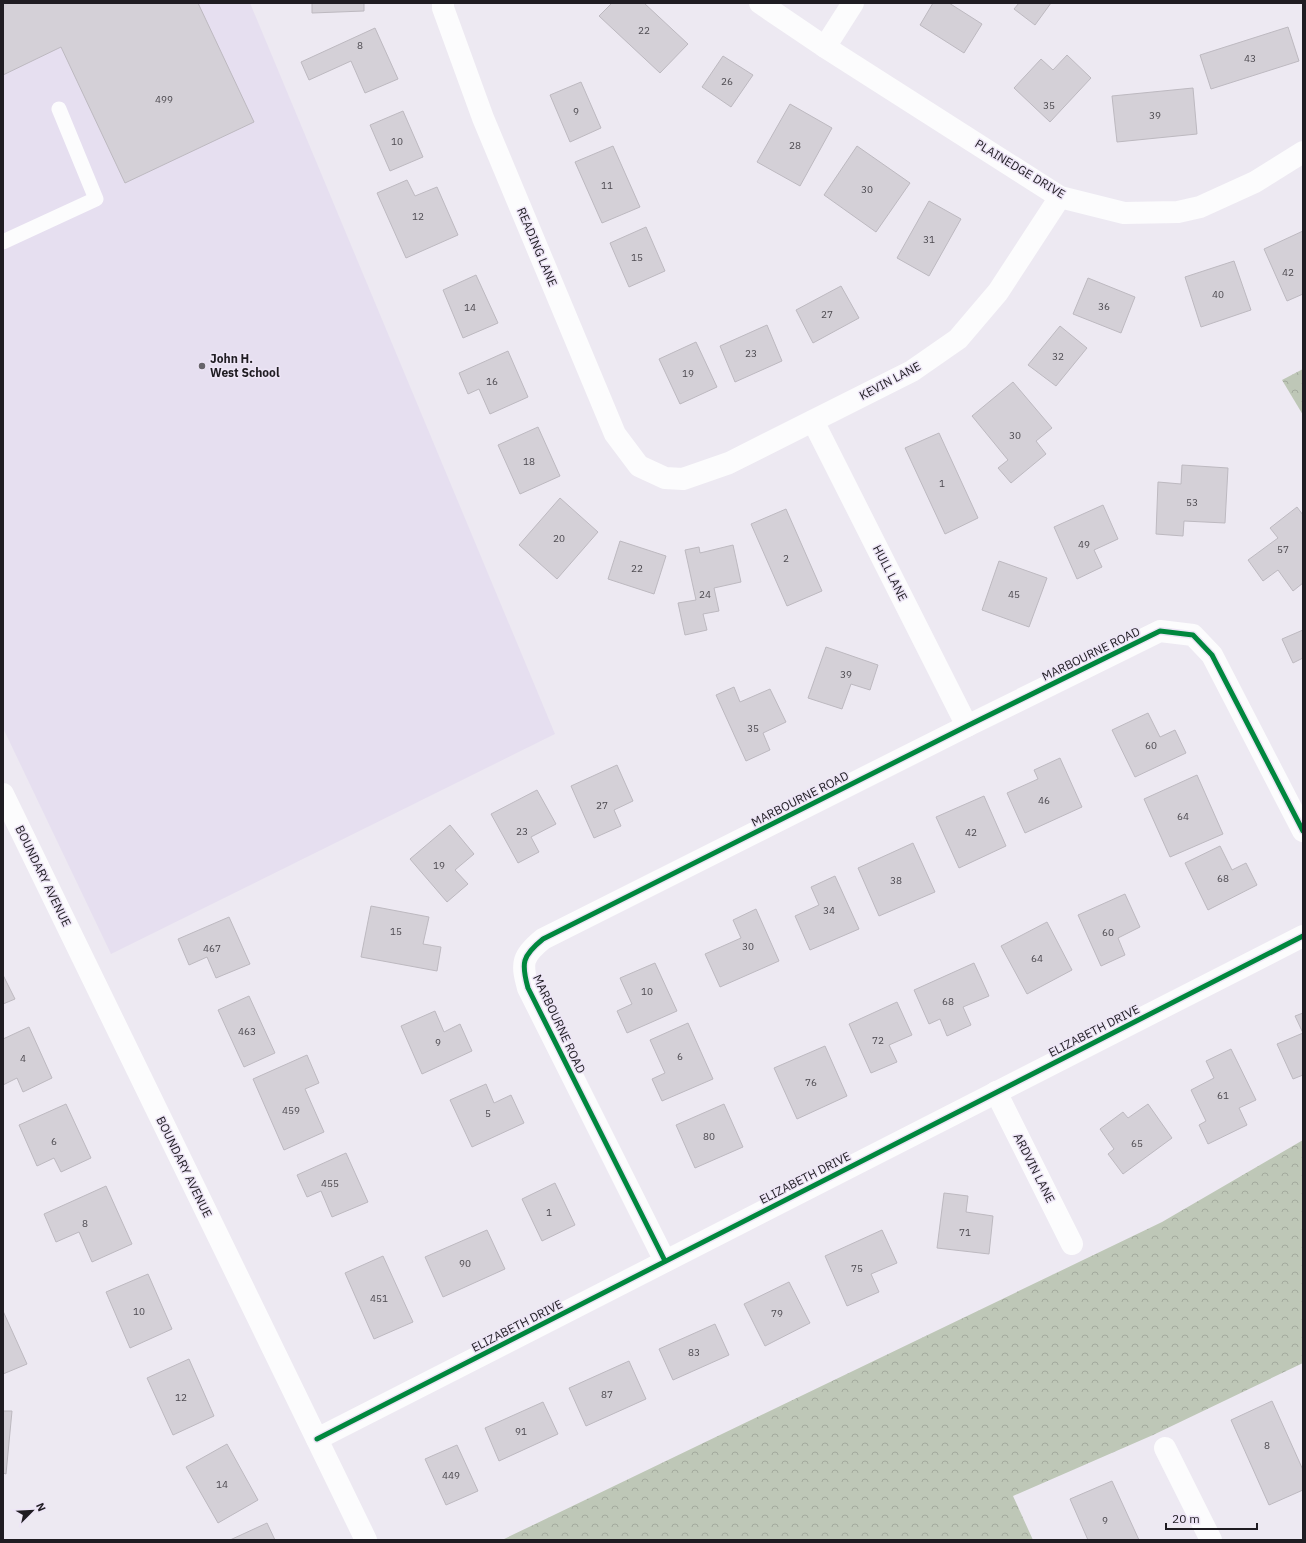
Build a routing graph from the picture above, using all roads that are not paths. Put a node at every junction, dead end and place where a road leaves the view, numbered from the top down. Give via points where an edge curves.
1 (443, 3) edge
2 (760, 3) edge
3 (853, 3) edge
4 (825, 47) junction
5 (59, 109) dead end
6 (1303, 152) edge
7 (1060, 197) junction
8 (3, 242) edge
9 (813, 421) junction
10 (656, 474) joint
11 (967, 726) junction
12 (3, 794) edge
13 (1303, 831) edge
14 (1303, 936) edge
15 (996, 1092) junction
16 (1072, 1244) dead end
17 (665, 1261) junction
18 (317, 1439) junction
19 (1166, 1448) dead end
20 (366, 1540) edge
21 (1211, 1540) edge

1 - 10 street, READING LANE via 483,118 615,434 639,466
2 - 4 street, PLAINEDGE DRIVE
3 - 4 street
4 - 7 street, PLAINEDGE DRIVE
5 - 8 lane via 96,199
6 - 7 street, PLAINEDGE DRIVE via 1255,182 1200,207 1178,212 1124,213
7 - 9 street, KEVIN LANE via 998,292 958,339 912,371
9 - 10 street, KEVIN LANE via 729,464 683,479 665,478
9 - 11 street, HULL LANE
11 - 13 street, MARBOURNE ROAD via 1160,631 1192,635 1212,655
11 - 17 street, MARBOURNE ROAD via 543,939 524,959 524,974 528,988
12 - 18 street, BOUNDARY AVENUE
14 - 15 street, ELIZABETH DRIVE
15 - 16 street, ARDVIN LANE
15 - 17 street, ELIZABETH DRIVE
17 - 18 street, ELIZABETH DRIVE
18 - 20 street, BOUNDARY AVENUE
19 - 21 street

